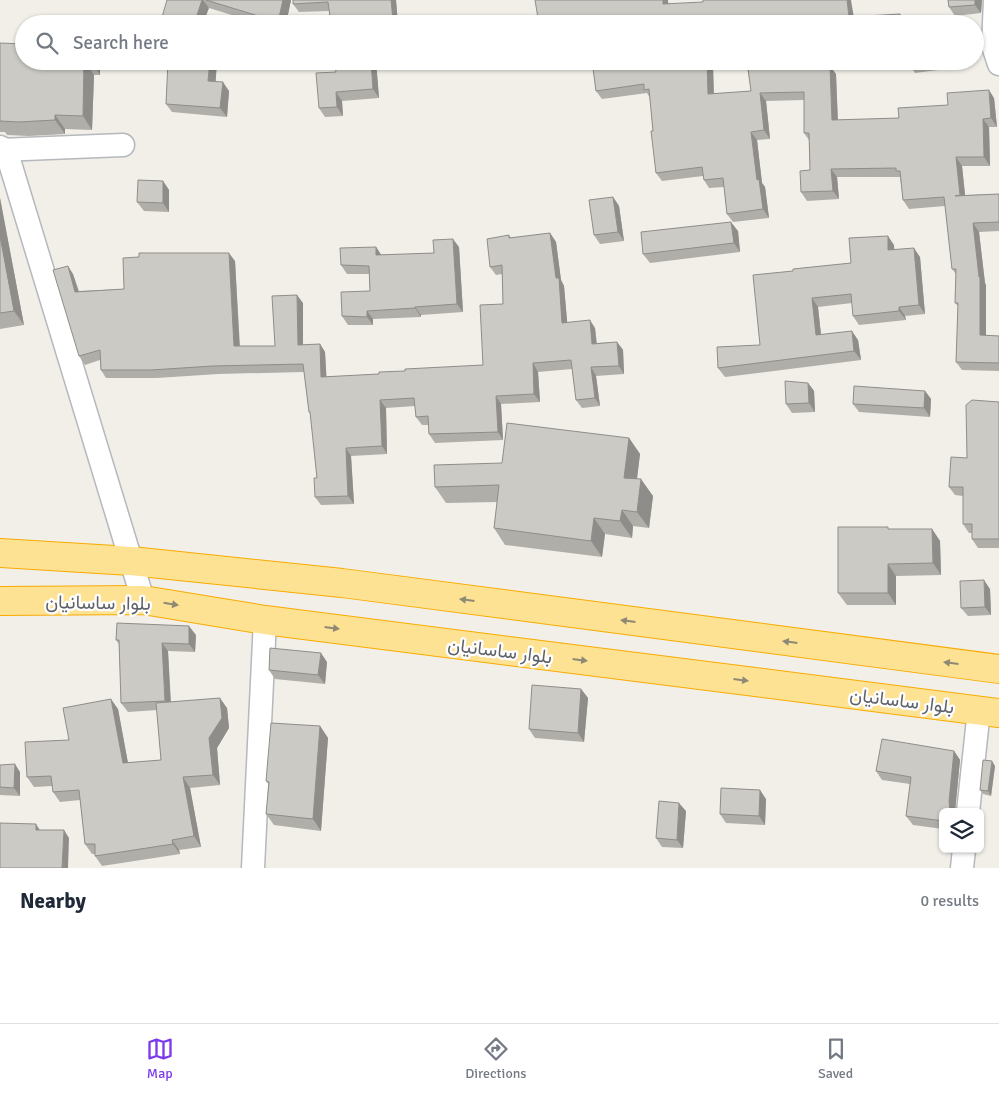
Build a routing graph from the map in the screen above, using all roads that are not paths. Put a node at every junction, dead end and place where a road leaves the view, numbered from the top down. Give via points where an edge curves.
1 (995, 0) edge
2 (999, 64) edge
3 (123, 145) dead end
4 (2, 149) edge
5 (0, 554) edge
6 (131, 561) junction
7 (142, 600) junction
8 (0, 601) edge
9 (266, 620) junction
10 (999, 669) edge
11 (989, 712) edge
12 (969, 808) edge
13 (964, 853) edge
14 (253, 868) edge
15 (962, 868) edge

1 - 2 street via 993,46
3 - 4 street
4 - 6 street
5 - 6 highway
6 - 7 street
10 -> 6 highway via 342,583
7 - 8 highway, بلوار ساسانیان
7 -> 9 highway, بلوار ساسانیان
9 -> 11 highway, بلوار ساسانیان
9 - 14 street
11 - 12 street
13 - 15 street

